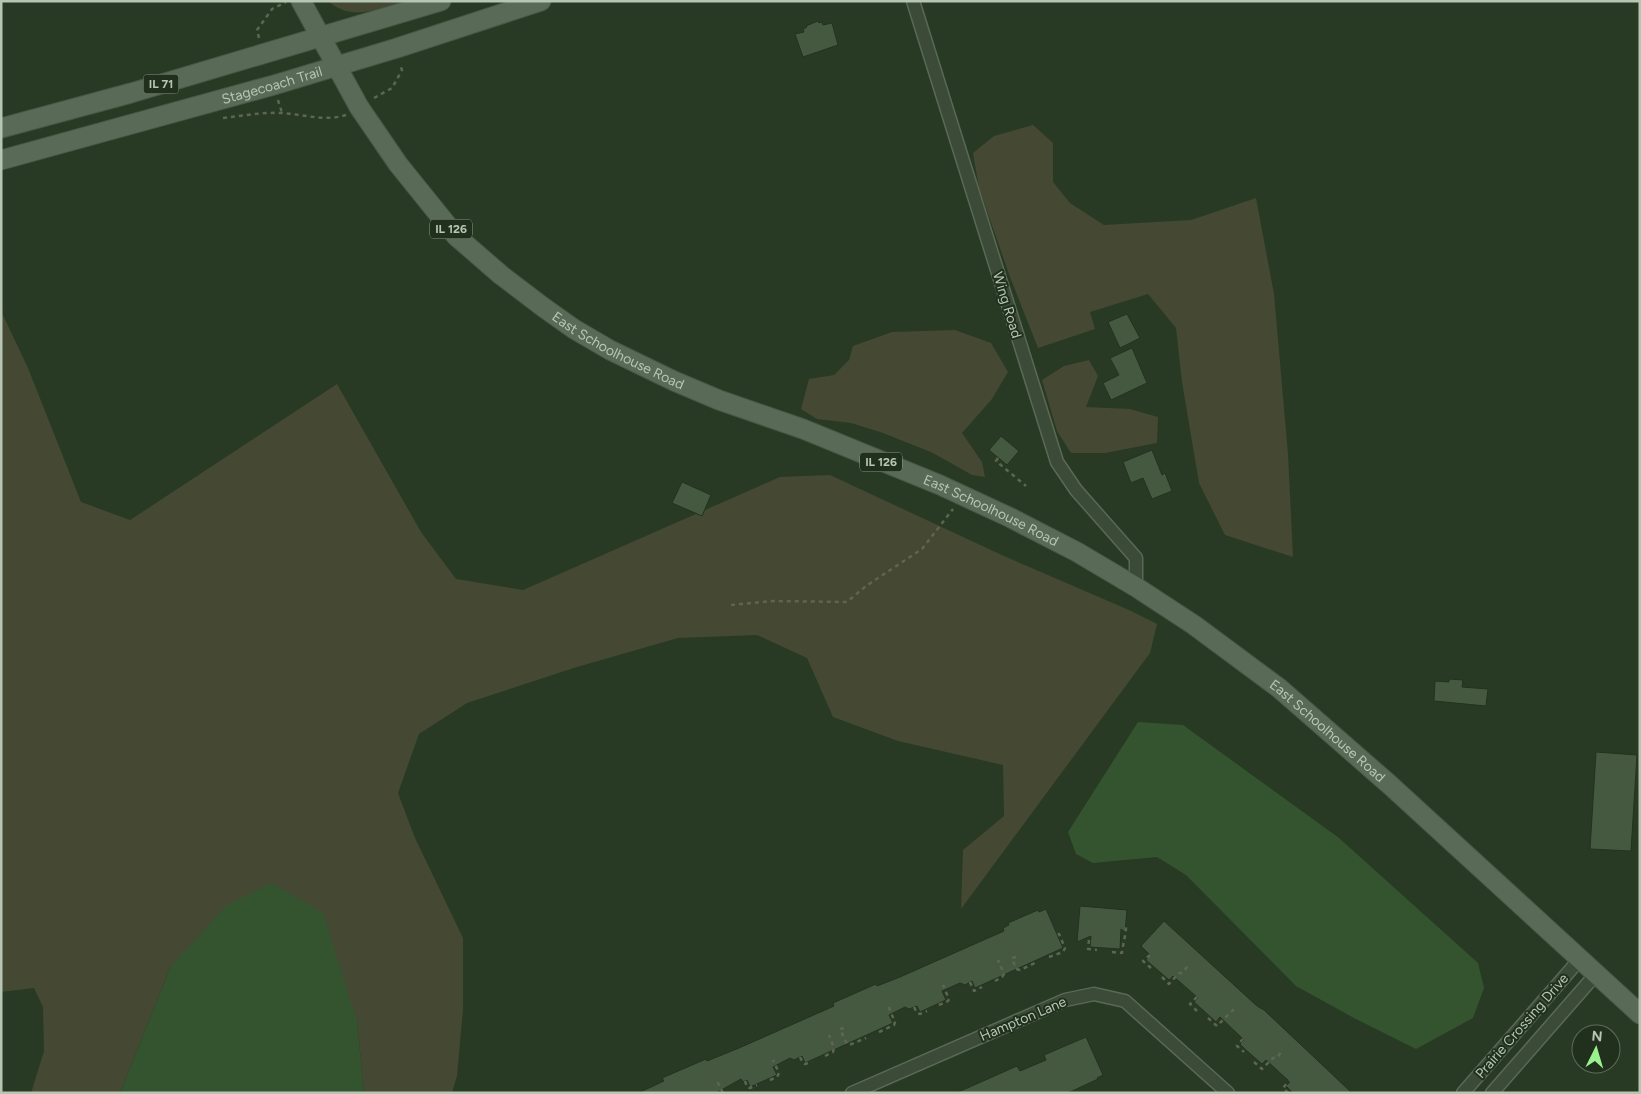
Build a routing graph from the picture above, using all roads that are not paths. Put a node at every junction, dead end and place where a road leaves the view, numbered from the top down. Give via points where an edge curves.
1 (301, 1) edge
2 (440, 1) edge
3 (541, 1) edge
4 (913, 1) edge
5 (321, 37) junction
6 (337, 66) junction
7 (1, 128) edge
8 (1, 160) edge
9 (1136, 587) junction
10 (1580, 959) junction
11 (1596, 974) junction
12 (1640, 1014) edge
13 (852, 1093) edge
14 (1228, 1093) edge
15 (1463, 1093) edge
16 (1492, 1093) edge

1 - 5 main road, East Schoolhouse Road
2 - 5 main road, IL 71
3 - 6 main road, Stagecoach Trail / IL 71
4 - 9 street, Wing Road via 1058,462 1076,490 1136,558
5 - 6 main road, East Schoolhouse Road
5 - 7 main road, IL 71
6 - 8 main road, Stagecoach Trail / IL 71
6 - 9 main road, East Schoolhouse Road / IL 126 via 398,164 456,236 501,275 574,329 674,381 940,485 1077,552
9 - 10 main road, East Schoolhouse Road / IL 126 via 1194,625 1286,694
10 - 11 main road, East Schoolhouse Road
10 - 15 street, Prairie Crossing Drive
11 - 12 main road, East Schoolhouse Road
11 - 16 street, Prairie Crossing Drive
13 - 14 street, Hampton Lane via 1065,1000 1094,994 1125,1001

